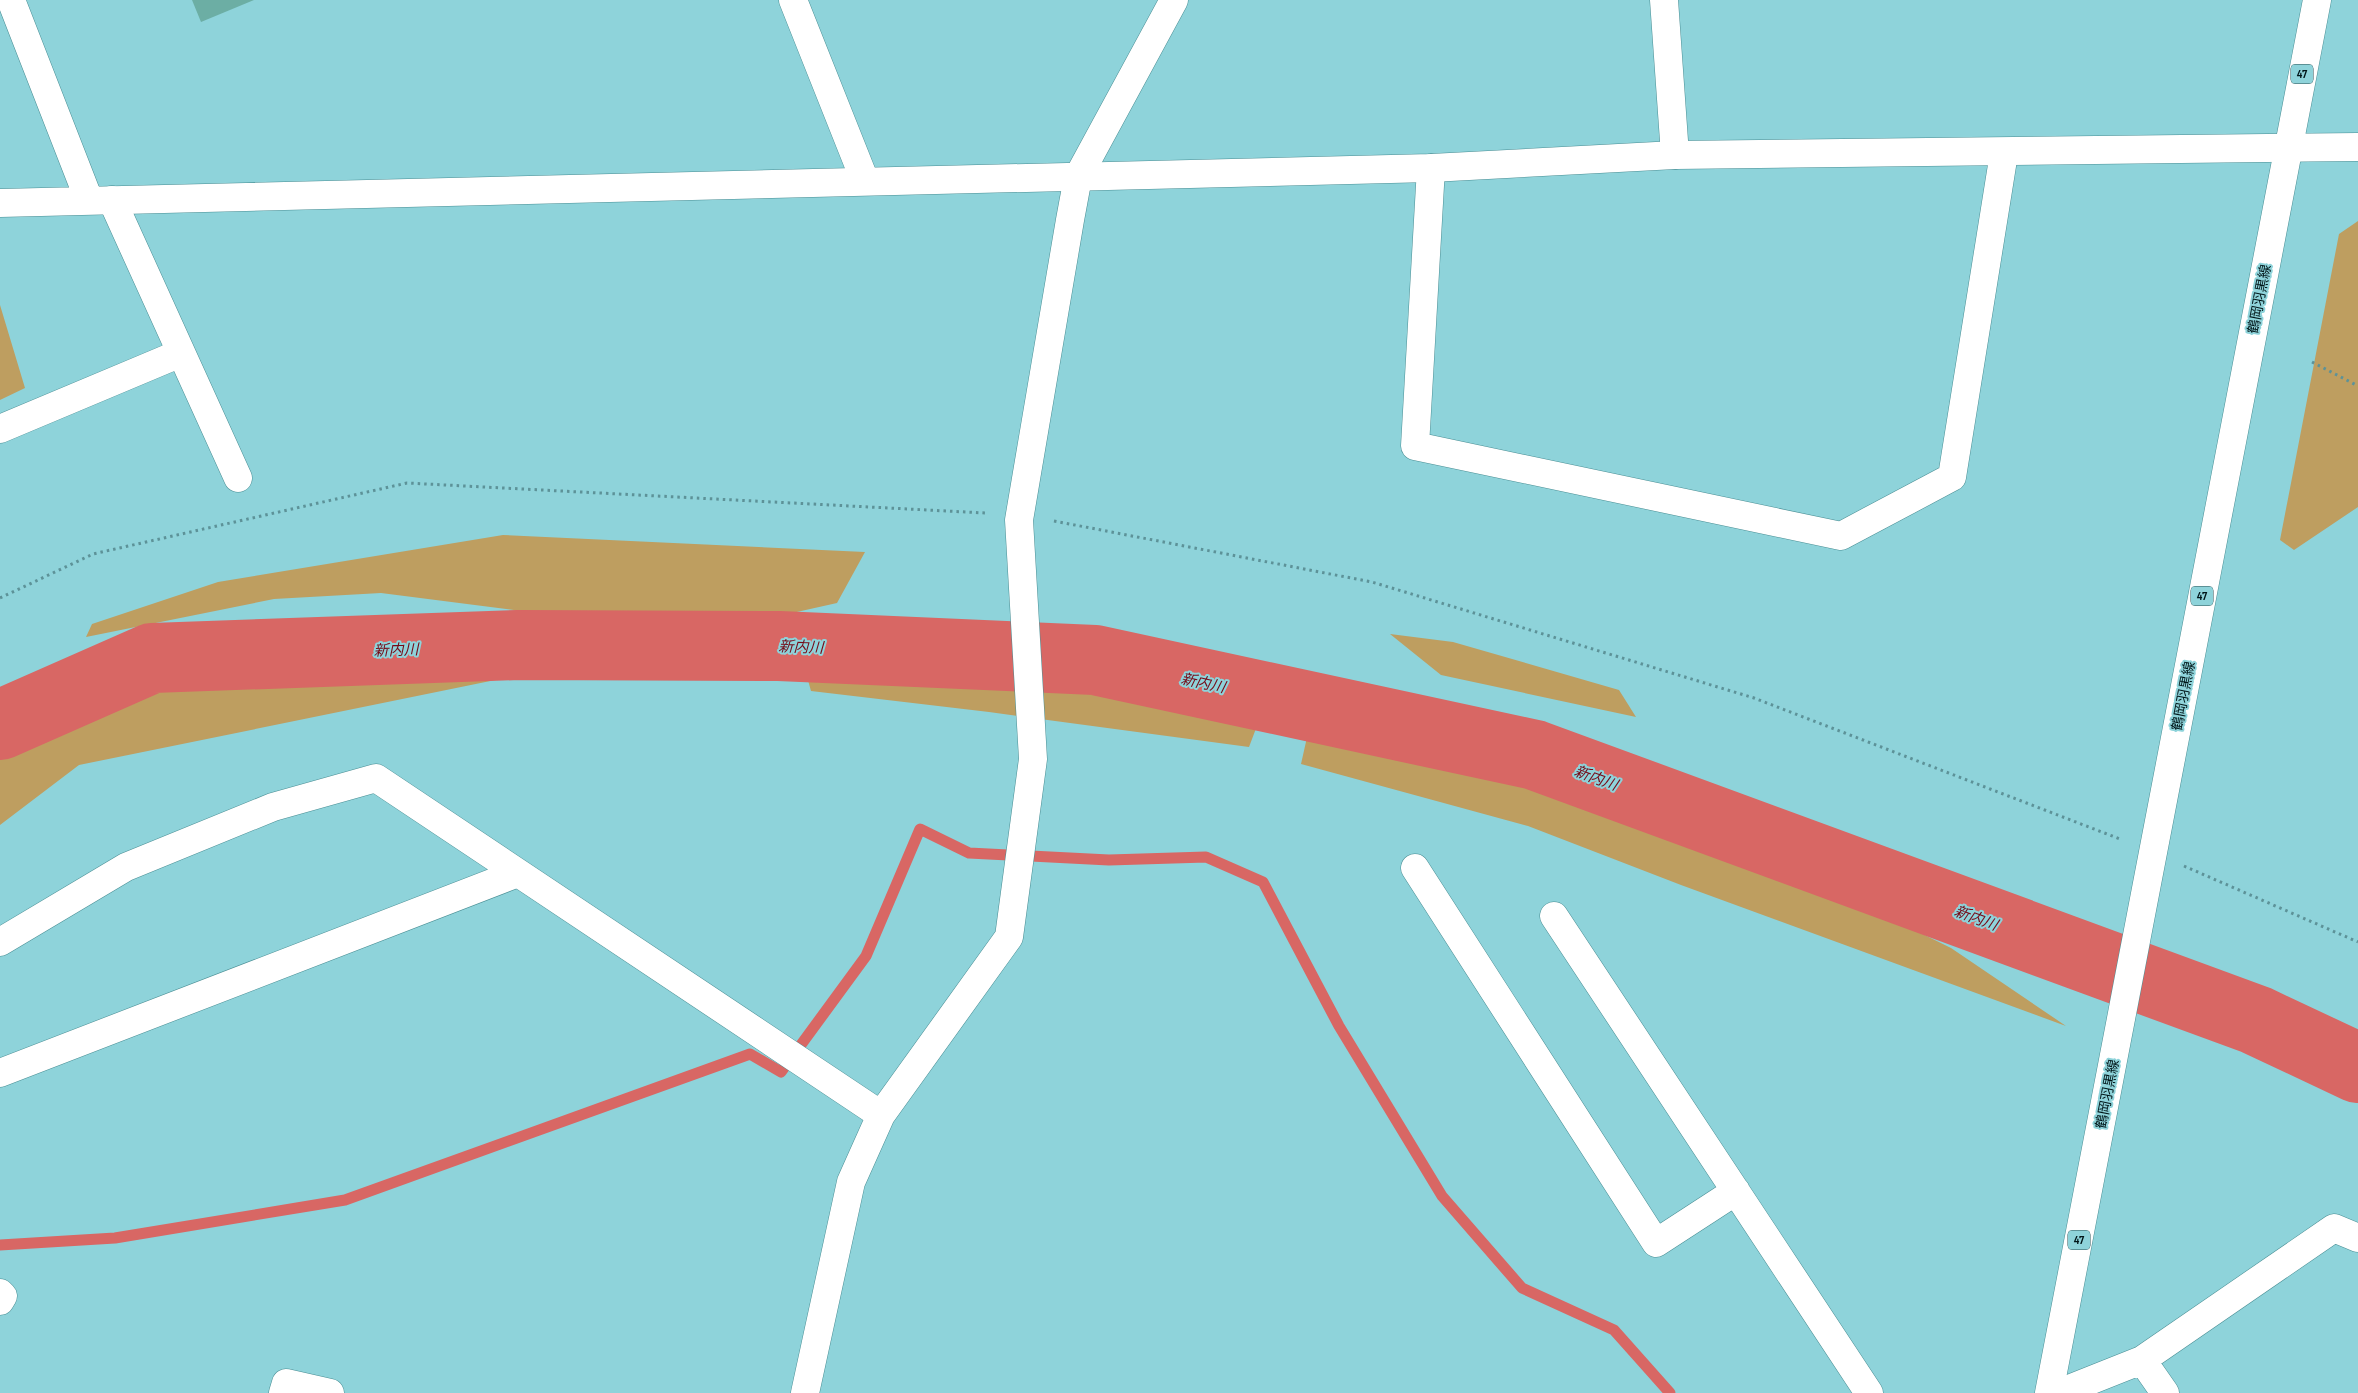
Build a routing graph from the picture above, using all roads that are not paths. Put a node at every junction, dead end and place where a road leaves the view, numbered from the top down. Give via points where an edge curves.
1 (793, 0) edge
2 (1174, 0) edge
3 (1664, 0) edge
4 (2316, 0) edge
5 (16, 2) edge
6 (2358, 147) edge
7 (2288, 148) junction
8 (2004, 153) junction
9 (1676, 155) junction
10 (1431, 168) junction
11 (1078, 177) junction
12 (865, 181) junction
13 (100, 200) junction
14 (0, 203) edge
15 (181, 353) junction
16 (0, 429) edge
17 (238, 478) dead end
18 (1415, 868) dead end
19 (518, 872) junction
20 (1554, 916) dead end
21 (0, 942) edge
22 (0, 1073) edge
23 (881, 1115) junction
24 (1736, 1191) junction
25 (2358, 1238) edge
26 (0, 1292) edge
27 (0, 1301) edge
28 (2142, 1360) junction
29 (283, 1393) edge
30 (330, 1393) edge
31 (805, 1393) edge
32 (1869, 1393) edge
33 (2049, 1393) edge
34 (2059, 1393) edge
35 (2165, 1393) edge

1 - 12 street
2 - 11 street
3 - 9 street
4 - 7 street, 鶴岡羽黒線 / 47
5 - 13 street
6 - 7 street
7 - 8 street
7 - 33 street, 鶴岡羽黒線 / 47
8 - 9 street
8 - 10 street via 1952,478 1841,536 1415,446
9 - 10 street
10 - 11 street
11 - 12 street
11 - 23 street via 1019,517 1033,759 1009,937
12 - 13 street
13 - 14 street
13 - 15 street
15 - 16 street
15 - 17 street
18 - 24 street via 1656,1243
19 - 21 street via 376,778 273,807 126,867
19 - 22 street
19 - 23 street
20 - 24 street
23 - 31 street via 851,1182
24 - 32 street
25 - 28 street via 2334,1228
26 - 27 street via 3,1296
28 - 34 street
28 - 35 street
29 - 30 street via 286,1383

